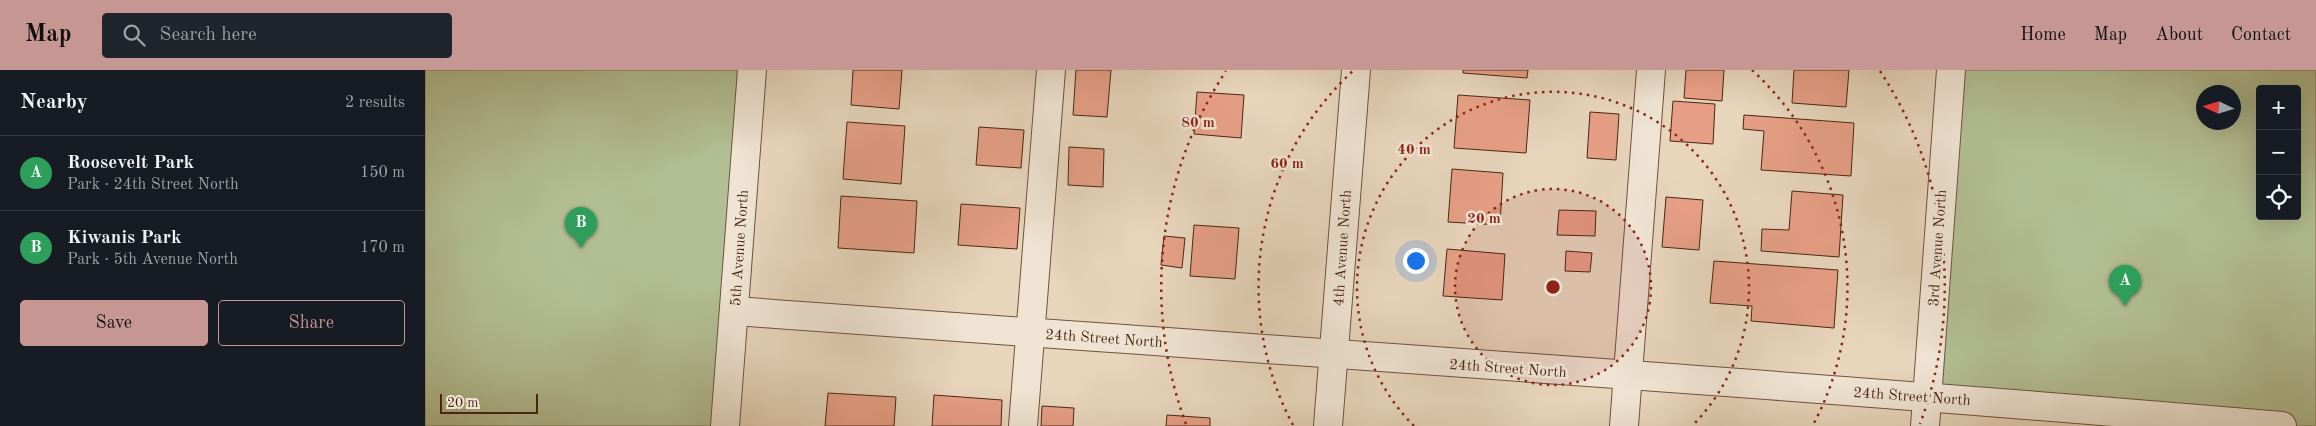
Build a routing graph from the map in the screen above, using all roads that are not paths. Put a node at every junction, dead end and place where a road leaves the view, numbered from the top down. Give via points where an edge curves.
1 (752, 70) edge
2 (1051, 70) edge
3 (1356, 70) edge
4 (1651, 70) edge
5 (1951, 70) edge
6 (735, 311) junction
7 (1031, 333) junction
8 (1334, 356) junction
9 (1628, 376) junction
10 (1927, 396) junction
11 (2225, 424) edge
12 (725, 426) edge
13 (1023, 426) edge
14 (1328, 426) edge
15 (1624, 426) edge
16 (1925, 426) edge
17 (2282, 426) edge

1 - 6 street, 5th Avenue North
2 - 7 street
3 - 8 street, 4th Avenue North
4 - 9 street
5 - 10 street, 3rd Avenue North
6 - 7 street, 24th Street North
6 - 12 street, 5th Avenue North
7 - 8 street, 24th Street North
7 - 13 street
8 - 9 street, 24th Street North
8 - 14 street, 4th Avenue North
9 - 10 street, 24th Street North
9 - 15 street
10 - 11 street, 24th Street North
10 - 16 street, 3rd Avenue North
11 - 17 street, 24th Street North

